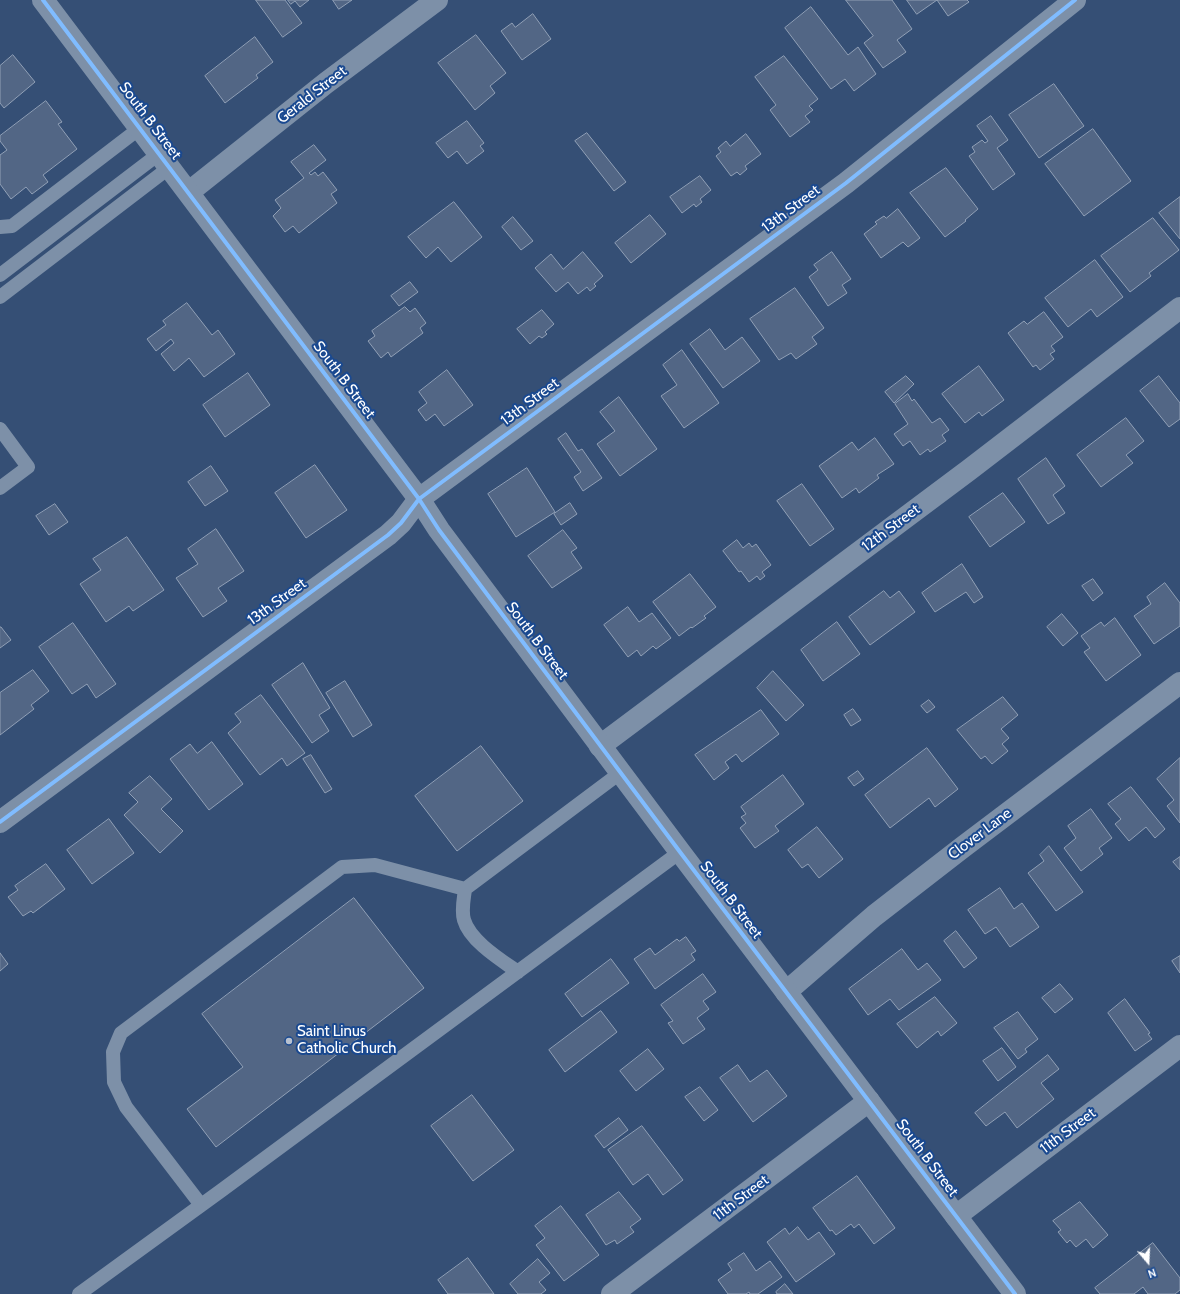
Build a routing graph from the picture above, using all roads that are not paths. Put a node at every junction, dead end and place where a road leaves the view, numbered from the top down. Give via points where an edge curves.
1 (43, 0) edge
2 (437, 0) edge
3 (1075, 0) edge
4 (140, 128) junction
5 (165, 160) junction
6 (189, 192) junction
7 (0, 226) edge
8 (0, 275) edge
9 (0, 297) edge
10 (1180, 308) edge
11 (0, 429) edge
12 (0, 488) edge
13 (419, 499) junction
14 (1180, 683) edge
15 (600, 746) junction
16 (620, 773) junction
17 (0, 822) edge
18 (680, 852) junction
19 (465, 889) junction
20 (518, 972) junction
21 (786, 992) junction
22 (1180, 1046) edge
23 (869, 1101) junction
24 (201, 1205) junction
25 (956, 1216) junction
26 (79, 1294) edge
27 (612, 1294) edge
28 (1015, 1294) edge

1 - 4 street, South B Street
2 - 6 street, Gerald Street via 326,83
3 - 13 street, 13th Street via 846,183
4 - 5 street, South B Street
4 - 7 lane via 12,226
5 - 6 street, South B Street
5 - 8 lane
5 - 9 lane
6 - 13 street, South B Street
10 - 15 street, 12th Street via 969,470
11 - 12 lane via 28,467
13 - 15 street, South B Street via 439,530
13 - 17 street, 13th Street via 401,523 388,535
14 - 21 street, Clover Lane via 874,916
15 - 16 street, South B Street
16 - 18 street, South B Street
16 - 19 lane
18 - 20 lane
18 - 21 street, South B Street
19 - 20 lane via 464,921 470,931 484,946
19 - 24 lane via 375,865 342,867 121,1033 113,1052 114,1082 126,1107
20 - 24 lane
21 - 23 street, South B Street
22 - 25 street, 11th Street
23 - 25 street, South B Street
23 - 27 street, 11th Street
24 - 26 lane
25 - 28 street, South B Street

